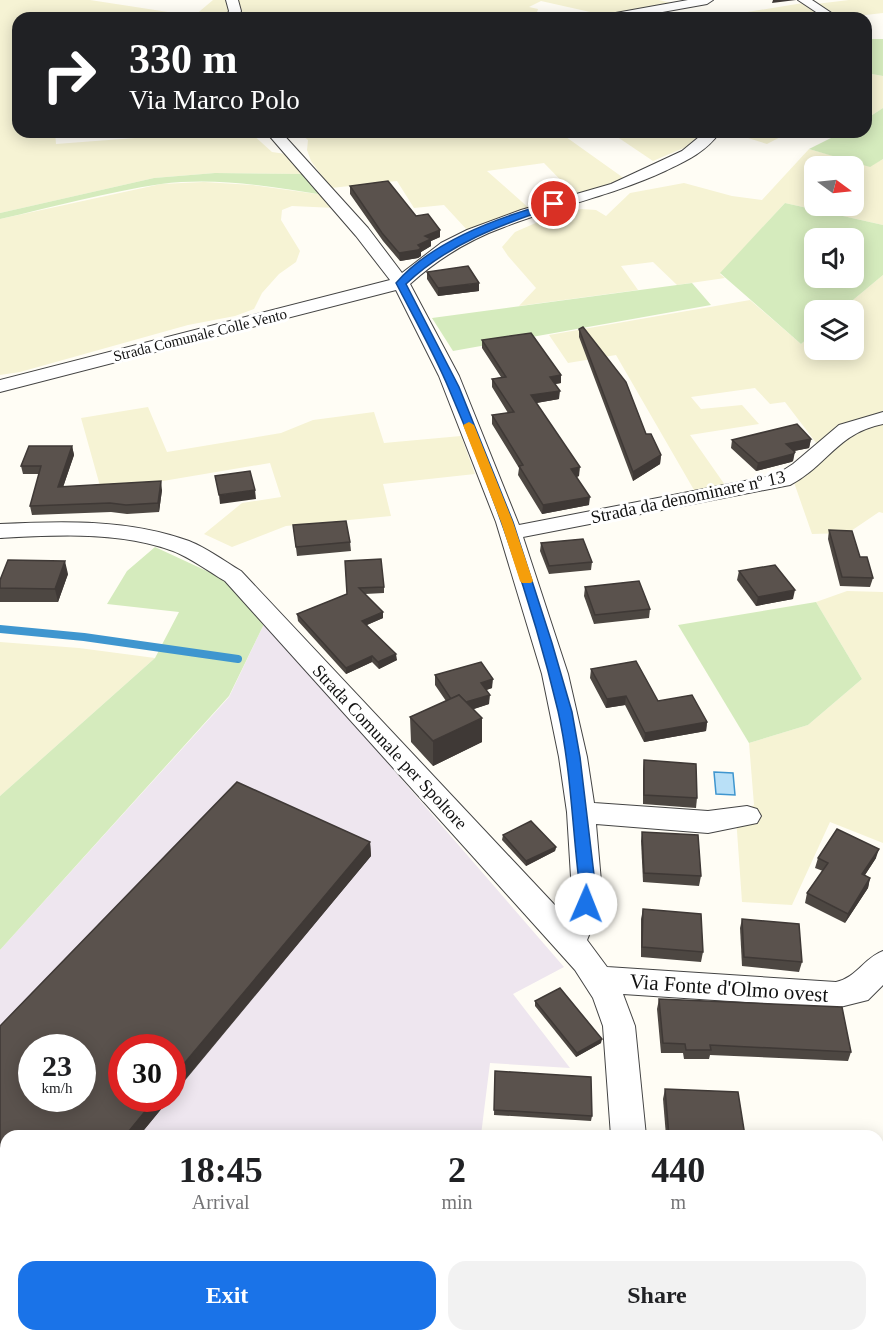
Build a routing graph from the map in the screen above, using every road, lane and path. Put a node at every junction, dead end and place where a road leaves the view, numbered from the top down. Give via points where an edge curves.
1 (707, 0) edge
2 (804, 0) edge
3 (642, 12) edge
4 (823, 12) edge
5 (278, 138) edge
6 (708, 138) edge
7 (401, 283) junction
8 (0, 386) edge
9 (883, 418) edge
10 (0, 531) edge
11 (511, 533) junction
12 (581, 812) junction
13 (747, 816) dead end
14 (570, 942) junction
15 (883, 964) edge
16 (599, 979) junction
17 (628, 1130) edge

1 - 3 street
2 - 4 street
5 - 7 street via 362,232
6 - 7 street via 690,153 618,187 531,211 471,235 428,259
7 - 8 street, Strada Comunale Colle Vento
7 - 11 street via 449,376
9 - 11 street, Strada da denominare nº 13 via 856,424 839,433 798,472 782,480
10 - 14 street, Strada Comunale per Spoltore via 113,531 181,547 232,576
11 - 12 street via 565,712
12 - 13 street via 708,822
12 - 14 street via 587,893
14 - 16 street, Strada Comunale per Spoltore
15 - 16 street, Via Fonte d'Olmo ovest via 857,991 836,995
16 - 17 street, Strada Comunale per Spoltore via 619,1026

